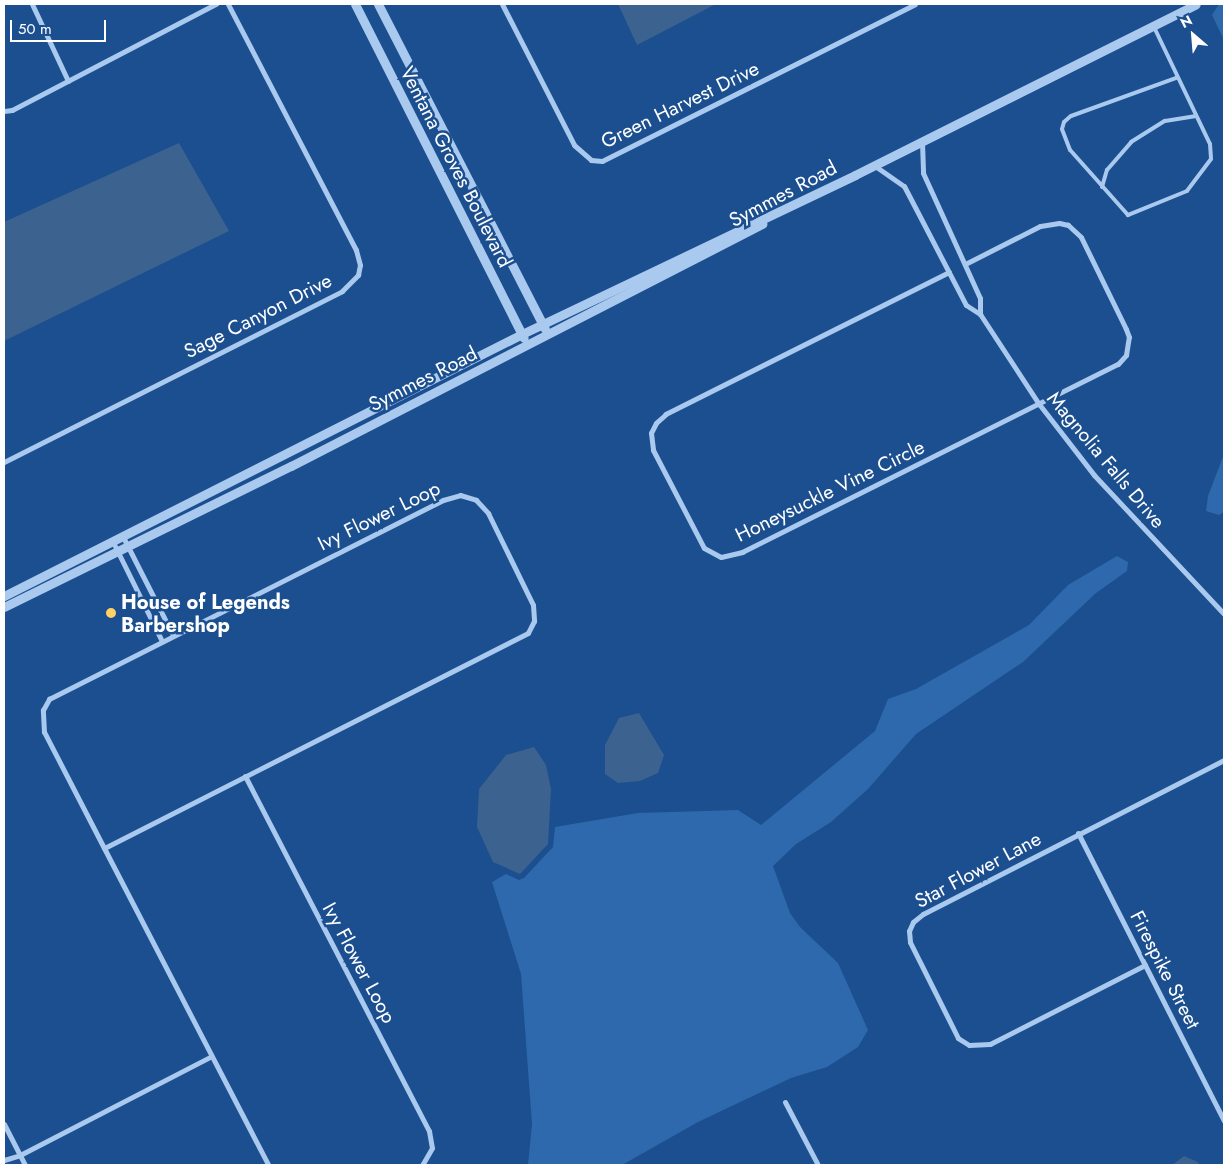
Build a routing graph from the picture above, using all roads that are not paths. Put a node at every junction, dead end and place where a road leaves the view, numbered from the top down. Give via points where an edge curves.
1 (32, 4) edge
2 (216, 4) edge
3 (228, 4) edge
4 (355, 4) edge
5 (378, 4) edge
6 (502, 4) edge
7 (915, 4) edge
8 (1196, 4) edge
9 (1153, 25) junction
10 (1176, 78) junction
11 (68, 81) junction
12 (4, 111) edge
13 (1195, 116) junction
14 (922, 142) junction
15 (874, 166) junction
16 (856, 175) junction
17 (1102, 187) junction
18 (965, 264) junction
19 (949, 272) junction
20 (980, 314) junction
21 (543, 324) junction
22 (522, 334) junction
23 (548, 334) junction
24 (528, 345) junction
25 (1039, 404) junction
26 (4, 462) edge
27 (122, 535) junction
28 (112, 540) junction
29 (128, 547) junction
30 (118, 552) junction
31 (4, 596) edge
32 (4, 607) edge
33 (1224, 614) edge
34 (173, 635) junction
35 (162, 640) junction
36 (1224, 760) edge
37 (244, 776) junction
38 (1078, 834) junction
39 (104, 848) junction
40 (1145, 965) junction
41 (210, 1056) junction
42 (785, 1102) dead end
43 (1224, 1121) edge
44 (4, 1124) edge
45 (20, 1155) junction
46 (4, 1160) edge
47 (25, 1165) edge
48 (268, 1165) edge
49 (422, 1165) edge
50 (818, 1165) edge

1 - 11 street
2 - 11 street
3 - 26 street, Sage Canyon Drive via 356,250 360,265 358,275 342,291
4 - 22 street, Ventana Groves Boulevard
5 - 21 street, Ventana Groves Boulevard
6 - 7 street, Green Harvest Drive via 574,145 591,160 602,161
8 - 9 street, Symmes Road
9 - 10 lane
9 - 14 street, Symmes Road
10 - 13 lane
10 - 17 lane via 1071,116 1064,122 1062,129 1070,150
11 - 12 street
13 - 17 lane via 1165,121 1138,138 1112,162
13 - 17 lane via 1210,144 1211,159 1187,191 1128,216
14 - 15 street, Symmes Road
14 - 18 street, Magnolia Falls Drive via 923,173
15 - 16 street, Symmes Road
15 - 19 street, Magnolia Falls Drive via 904,186
16 - 21 street, Symmes Road
16 - 23 street, Symmes Road
18 - 20 street, Magnolia Falls Drive via 980,298
18 - 25 street, Honeysuckle Vine Circle via 1049,224 1068,225 1081,237 1126,329 1129,346 1118,364
19 - 20 street, Magnolia Falls Drive via 966,305
19 - 25 street, Honeysuckle Vine Circle via 666,414 656,423 652,433 653,450 699,541 711,554 731,557
20 - 25 street, Magnolia Falls Drive
21 - 22 street, Symmes Road
21 - 23 street, Ventana Groves Boulevard
22 - 24 street, Ventana Groves Boulevard
22 - 27 street, Symmes Road
23 - 24 street, Symmes Road
24 - 29 street, Symmes Road
25 - 33 street, Magnolia Falls Drive via 1094,475
27 - 28 street, Symmes Road
27 - 29 street
28 - 30 street
28 - 31 street, Symmes Road
29 - 30 street, Symmes Road
29 - 34 street
30 - 32 street, Symmes Road
30 - 35 street
34 - 35 street, Ivy Flower Loop
34 - 37 street, Ivy Flower Loop via 451,497 469,496 488,513 533,605 534,621 528,634
35 - 39 street, Ivy Flower Loop via 54,695 42,710 44,732
36 - 38 street, Star Flower Lane
37 - 39 street, Ivy Flower Loop
37 - 49 street, Ivy Flower Loop via 429,1131 432,1148
38 - 40 street, Firespike Street
38 - 40 street, Star Flower Lane via 913,922 909,931 910,942 958,1038 968,1045 990,1044
39 - 41 street, Ivy Flower Loop
40 - 43 street, Firespike Street
41 - 45 street
41 - 48 street, Ivy Flower Loop
42 - 50 street
44 - 45 street
45 - 46 street
45 - 47 street

